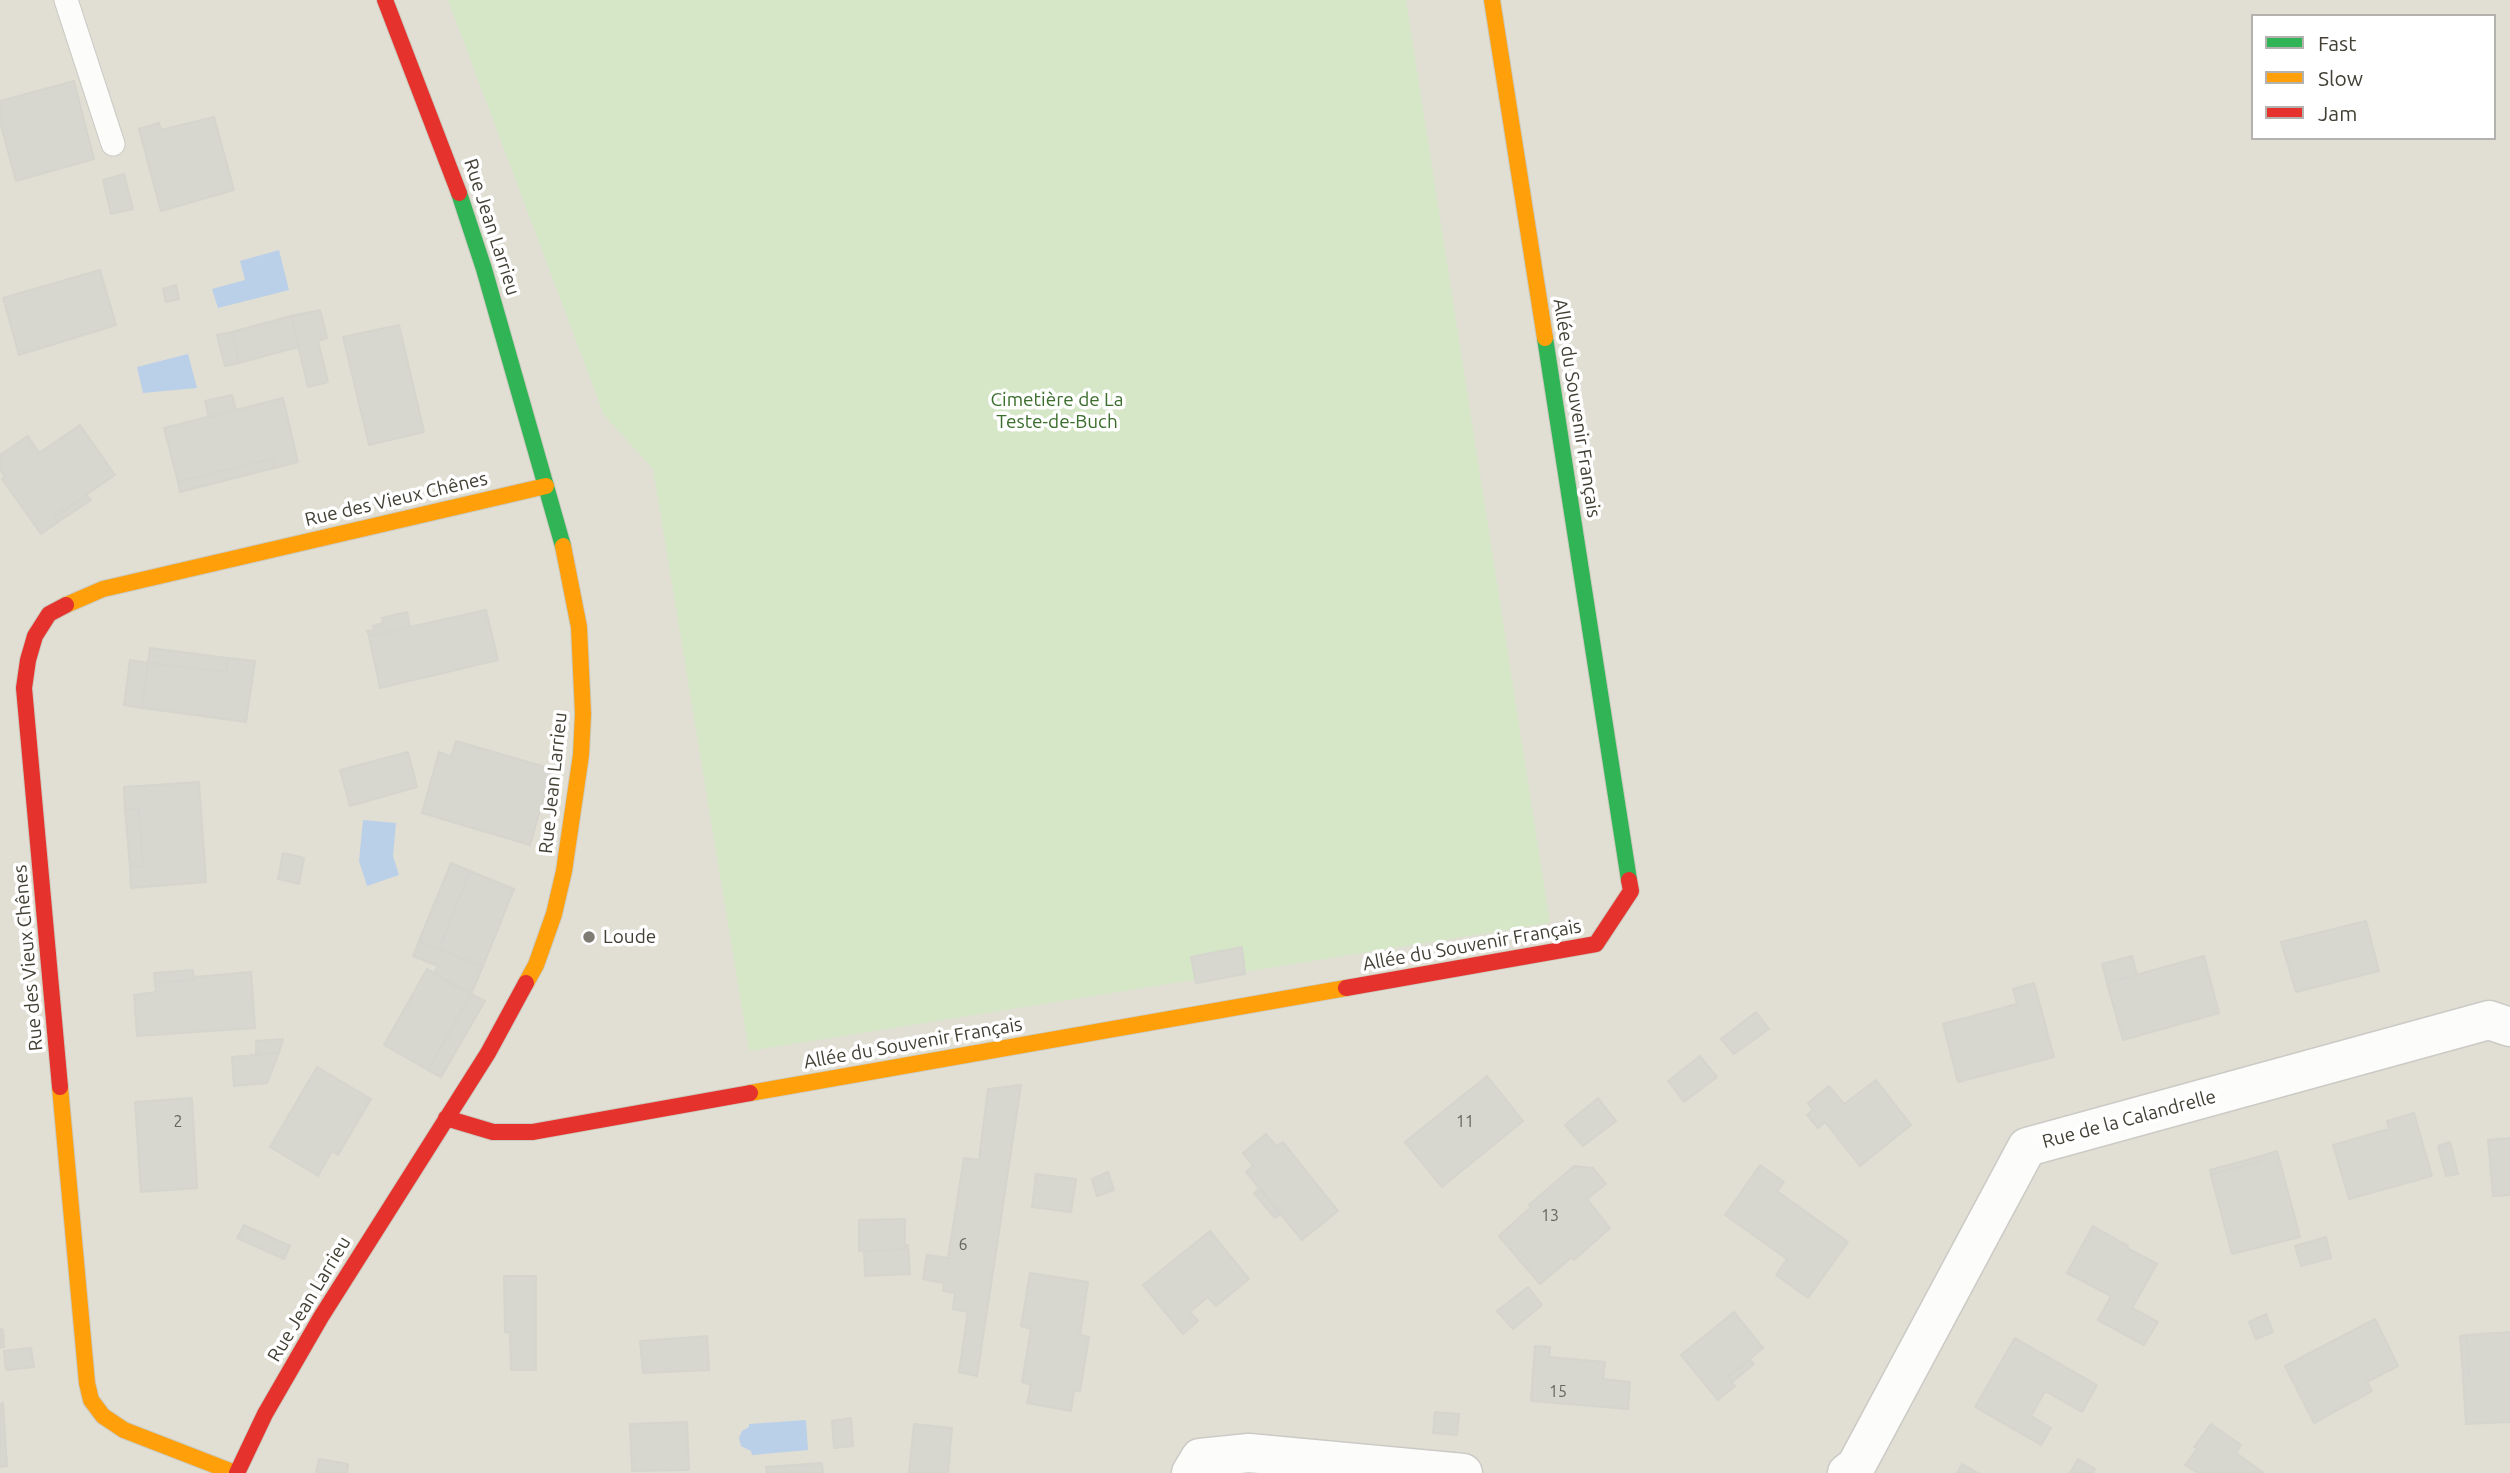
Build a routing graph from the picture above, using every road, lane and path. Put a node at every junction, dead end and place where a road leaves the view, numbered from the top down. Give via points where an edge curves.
1 (66, 0) edge
2 (385, 0) edge
3 (1492, 0) edge
4 (113, 144) dead end
5 (546, 486) junction
6 (2510, 1027) edge
7 (446, 1118) junction
8 (236, 1473) edge
9 (1191, 1473) edge
10 (1464, 1473) edge
11 (1847, 1473) edge

1 - 4 lane
2 - 5 street, Rue Jean Larrieu via 421,87 480,257
3 - 7 street, Allée du Souvenir Français via 1631,891 1596,944 532,1132 493,1132
5 - 7 street, Rue Jean Larrieu via 579,627 583,714 574,808 554,914 536,965
5 - 8 street, Rue des Vieux Chênes via 103,589 49,614 35,636 24,688 91,1400 103,1416 124,1430
6 - 11 street, Rue de la Calandrelle via 2489,1020 2027,1147 1856,1466
7 - 8 street, Rue Jean Larrieu via 321,1317
9 - 10 street via 1200,1458 1249,1453

